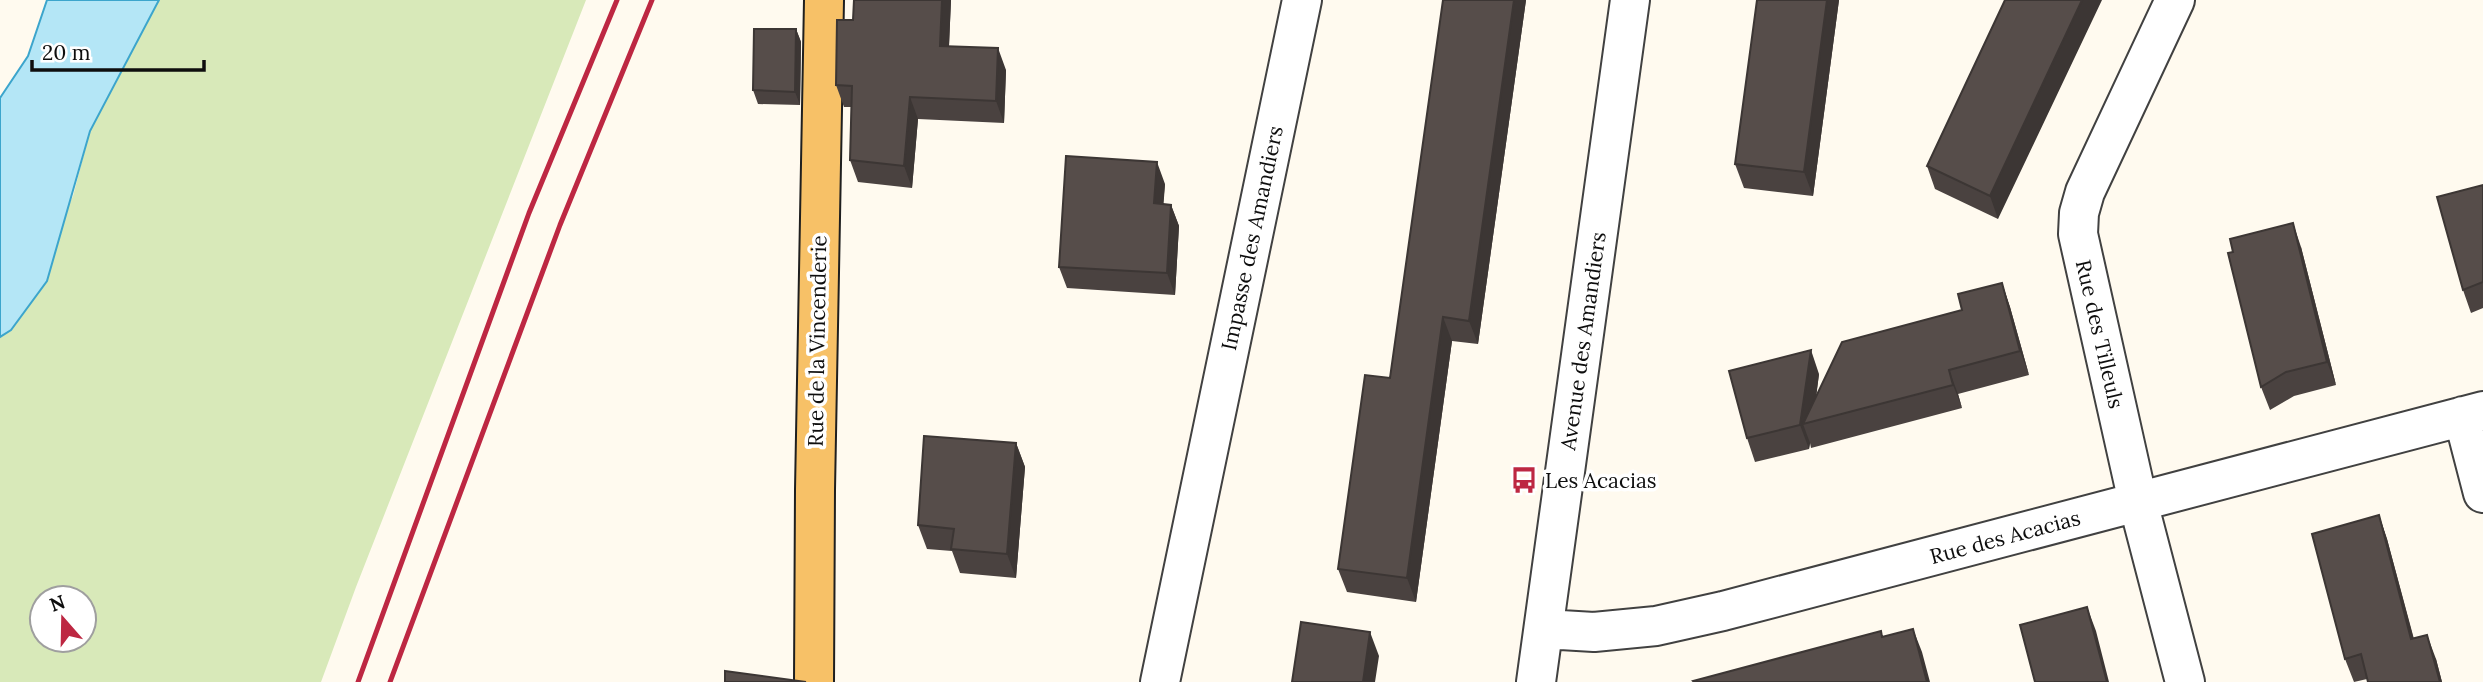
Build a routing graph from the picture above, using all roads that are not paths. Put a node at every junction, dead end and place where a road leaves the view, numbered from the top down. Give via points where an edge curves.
1 (824, 0) edge
2 (1302, 0) edge
3 (1630, 0) edge
4 (2175, 0) edge
5 (2473, 414) edge
6 (2483, 493) edge
7 (2138, 502) junction
8 (1544, 629) junction
9 (814, 682) edge
10 (1160, 682) edge
11 (1536, 682) edge
12 (2185, 682) edge

1 - 9 main road, Rue de la Vincenderie
2 - 10 street, Impasse des Amandiers
3 - 8 street, Avenue des Amandiers
4 - 7 street, Rue des Tilleuls via 2079,213 2081,254
5 - 6 street, Rue des Acacias
5 - 7 street, Rue des Acacias
7 - 8 street, Rue des Acacias via 1656,626 1594,632
7 - 12 street, Rue des Tilleuls
8 - 11 street, Avenue des Amandiers

